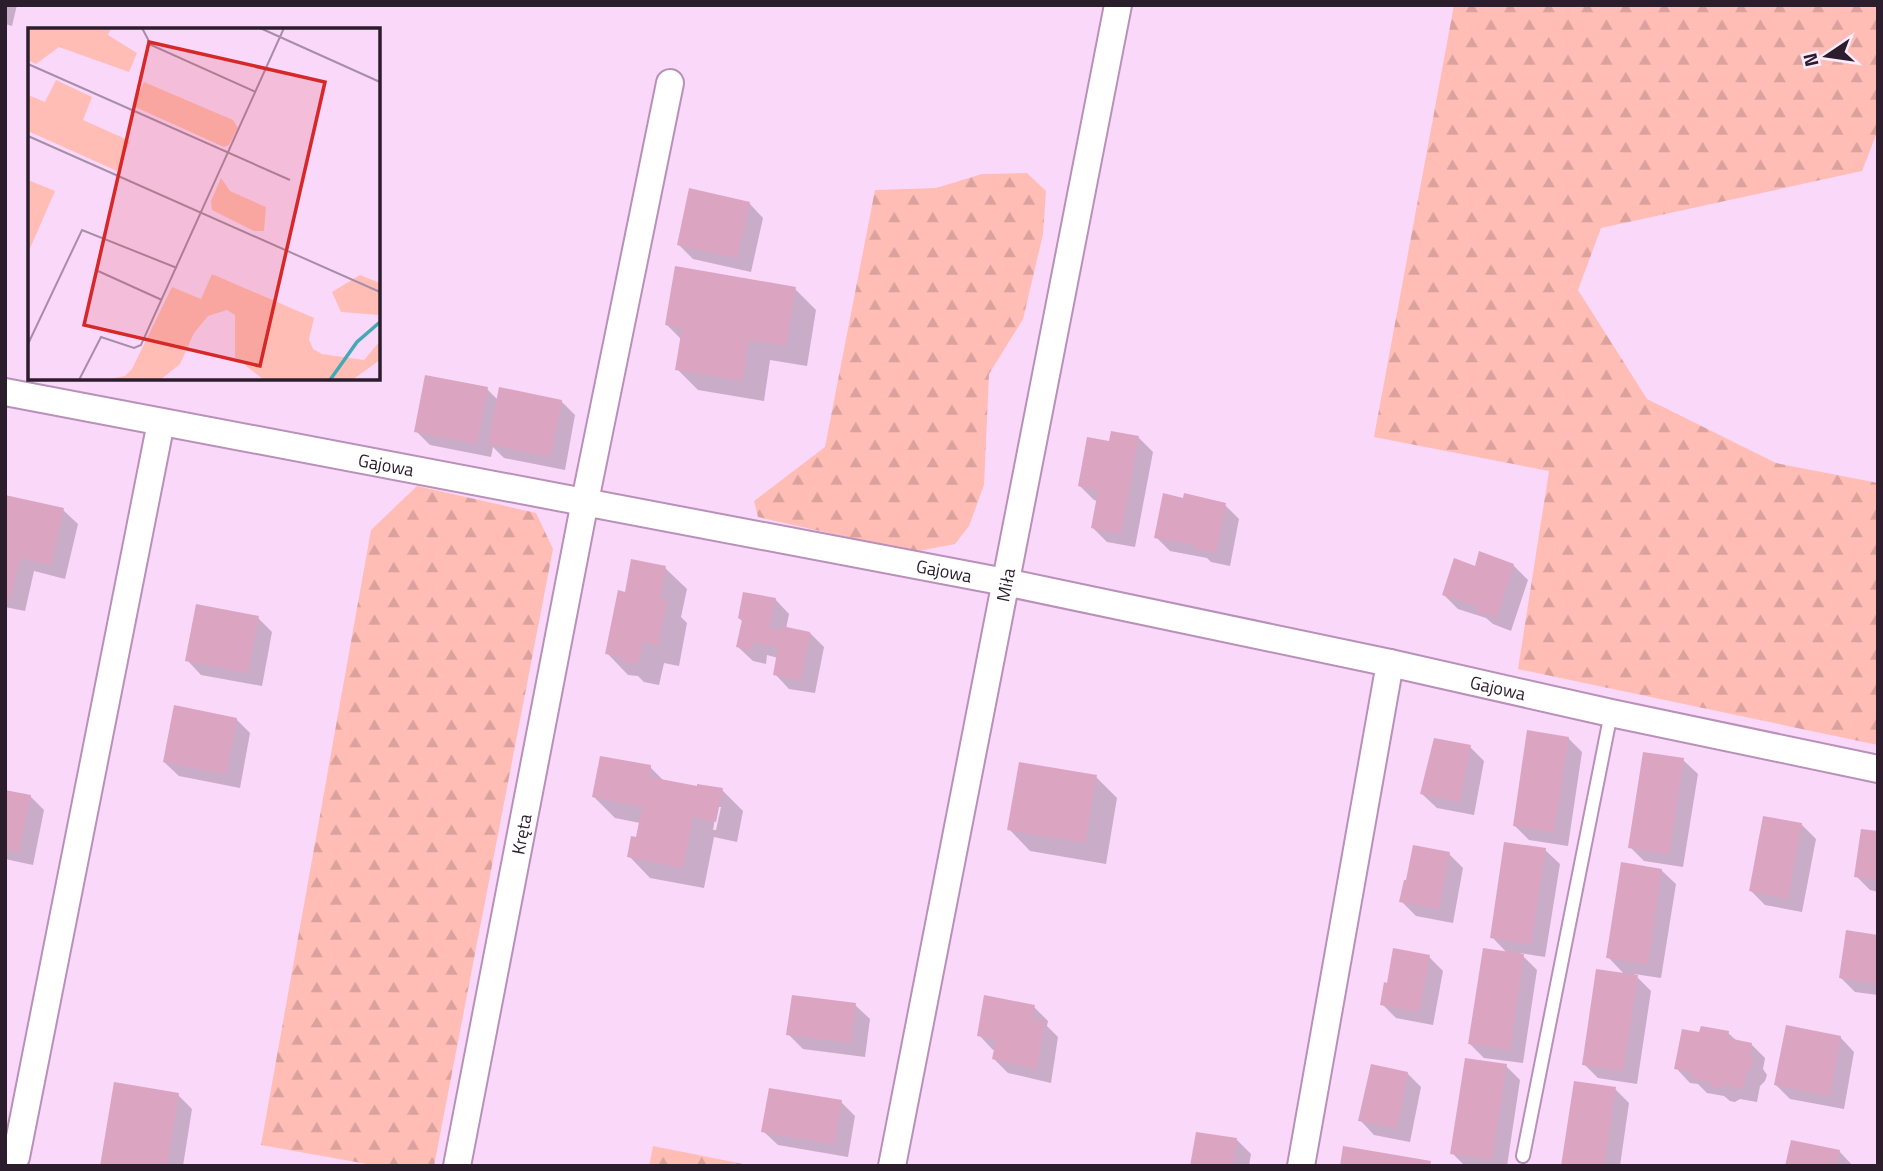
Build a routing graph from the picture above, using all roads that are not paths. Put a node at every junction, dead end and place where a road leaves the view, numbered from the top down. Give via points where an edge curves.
1 (1118, 5) edge
2 (670, 83) dead end
3 (5, 392) edge
4 (161, 422) junction
5 (585, 501) junction
6 (1005, 582) junction
7 (1390, 663) junction
8 (1611, 713) junction
9 (1878, 769) edge
10 (1523, 1156) dead end
11 (5, 1163) edge
12 (457, 1166) edge
13 (892, 1166) edge
14 (1301, 1166) edge

1 - 6 street, Miła
2 - 5 street, Kręta
3 - 4 street, Gajowa
4 - 5 street, Gajowa
4 - 11 street via 16,1157
5 - 6 street, Gajowa
5 - 12 street, Kręta
6 - 7 street, Gajowa
6 - 13 street, Miła
7 - 8 street, Gajowa
7 - 14 street
8 - 9 street, Gajowa
8 - 10 lane

